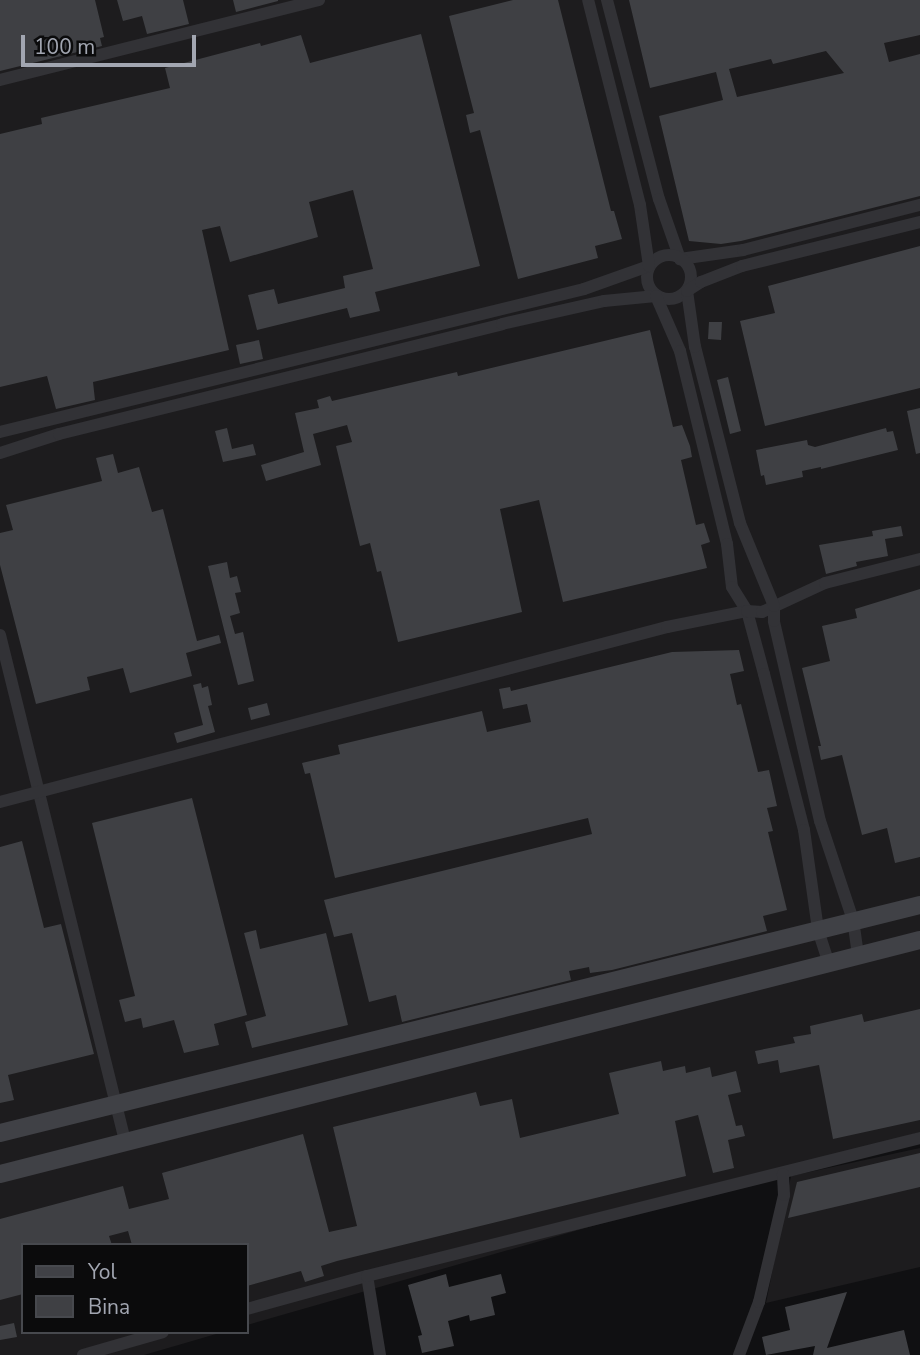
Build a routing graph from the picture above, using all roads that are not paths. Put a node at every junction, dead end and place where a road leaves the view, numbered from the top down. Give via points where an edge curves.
1 (319, 0) edge
2 (589, 0) edge
3 (607, 0) edge
4 (0, 80) edge
5 (920, 205) edge
6 (920, 222) edge
7 (680, 258) junction
8 (649, 266) junction
9 (687, 291) junction
10 (656, 296) junction
11 (402, 334) junction
12 (405, 348) junction
13 (242, 373) junction
14 (245, 388) junction
15 (119, 404) junction
16 (123, 418) junction
17 (0, 432) edge
18 (0, 453) edge
19 (920, 559) edge
20 (774, 606) junction
21 (747, 611) junction
22 (0, 635) edge
23 (39, 792) junction
24 (0, 802) edge
25 (920, 905) edge
26 (853, 920) junction
27 (818, 930) junction
28 (920, 940) edge
29 (858, 955) junction
30 (829, 962) junction
31 (117, 1102) junction
32 (0, 1133) edge
33 (920, 1138) edge
34 (125, 1141) junction
35 (0, 1174) edge
36 (783, 1174) junction
37 (367, 1276) junction
38 (248, 1308) edge
39 (156, 1334) edge
40 (83, 1355) edge
41 (380, 1355) edge
42 (739, 1355) edge

1 - 4 street
2 - 8 street via 640,205
3 - 7 street via 659,199
5 - 7 street via 743,250
6 - 9 street via 742,266
7 - 8 street via 662,256
7 - 9 street via 690,269
8 - 10 street via 648,286
8 - 11 street via 584,289
9 - 10 street via 670,300
9 - 20 street via 695,347 740,523
10 - 12 street via 604,301
10 - 21 street via 680,351 727,544 732,587
11 - 12 street
11 - 13 street
12 - 14 street
13 - 14 street
13 - 15 street
14 - 16 street
15 - 16 street
15 - 17 street
16 - 18 street
19 - 20 street via 825,583
20 - 21 street via 762,612
20 - 26 street via 820,821
21 - 23 street via 439,685
21 - 27 street via 804,830
22 - 23 street
23 - 24 street
23 - 31 street
25 - 26 street
26 - 27 street
26 - 29 street
27 - 30 street
27 - 31 street
28 - 29 street
29 - 30 street
30 - 34 street
31 - 32 street
31 - 34 street
33 - 36 street
34 - 35 street
36 - 37 street
36 - 42 street via 785,1195 759,1302
37 - 38 street
37 - 41 street
39 - 40 street

